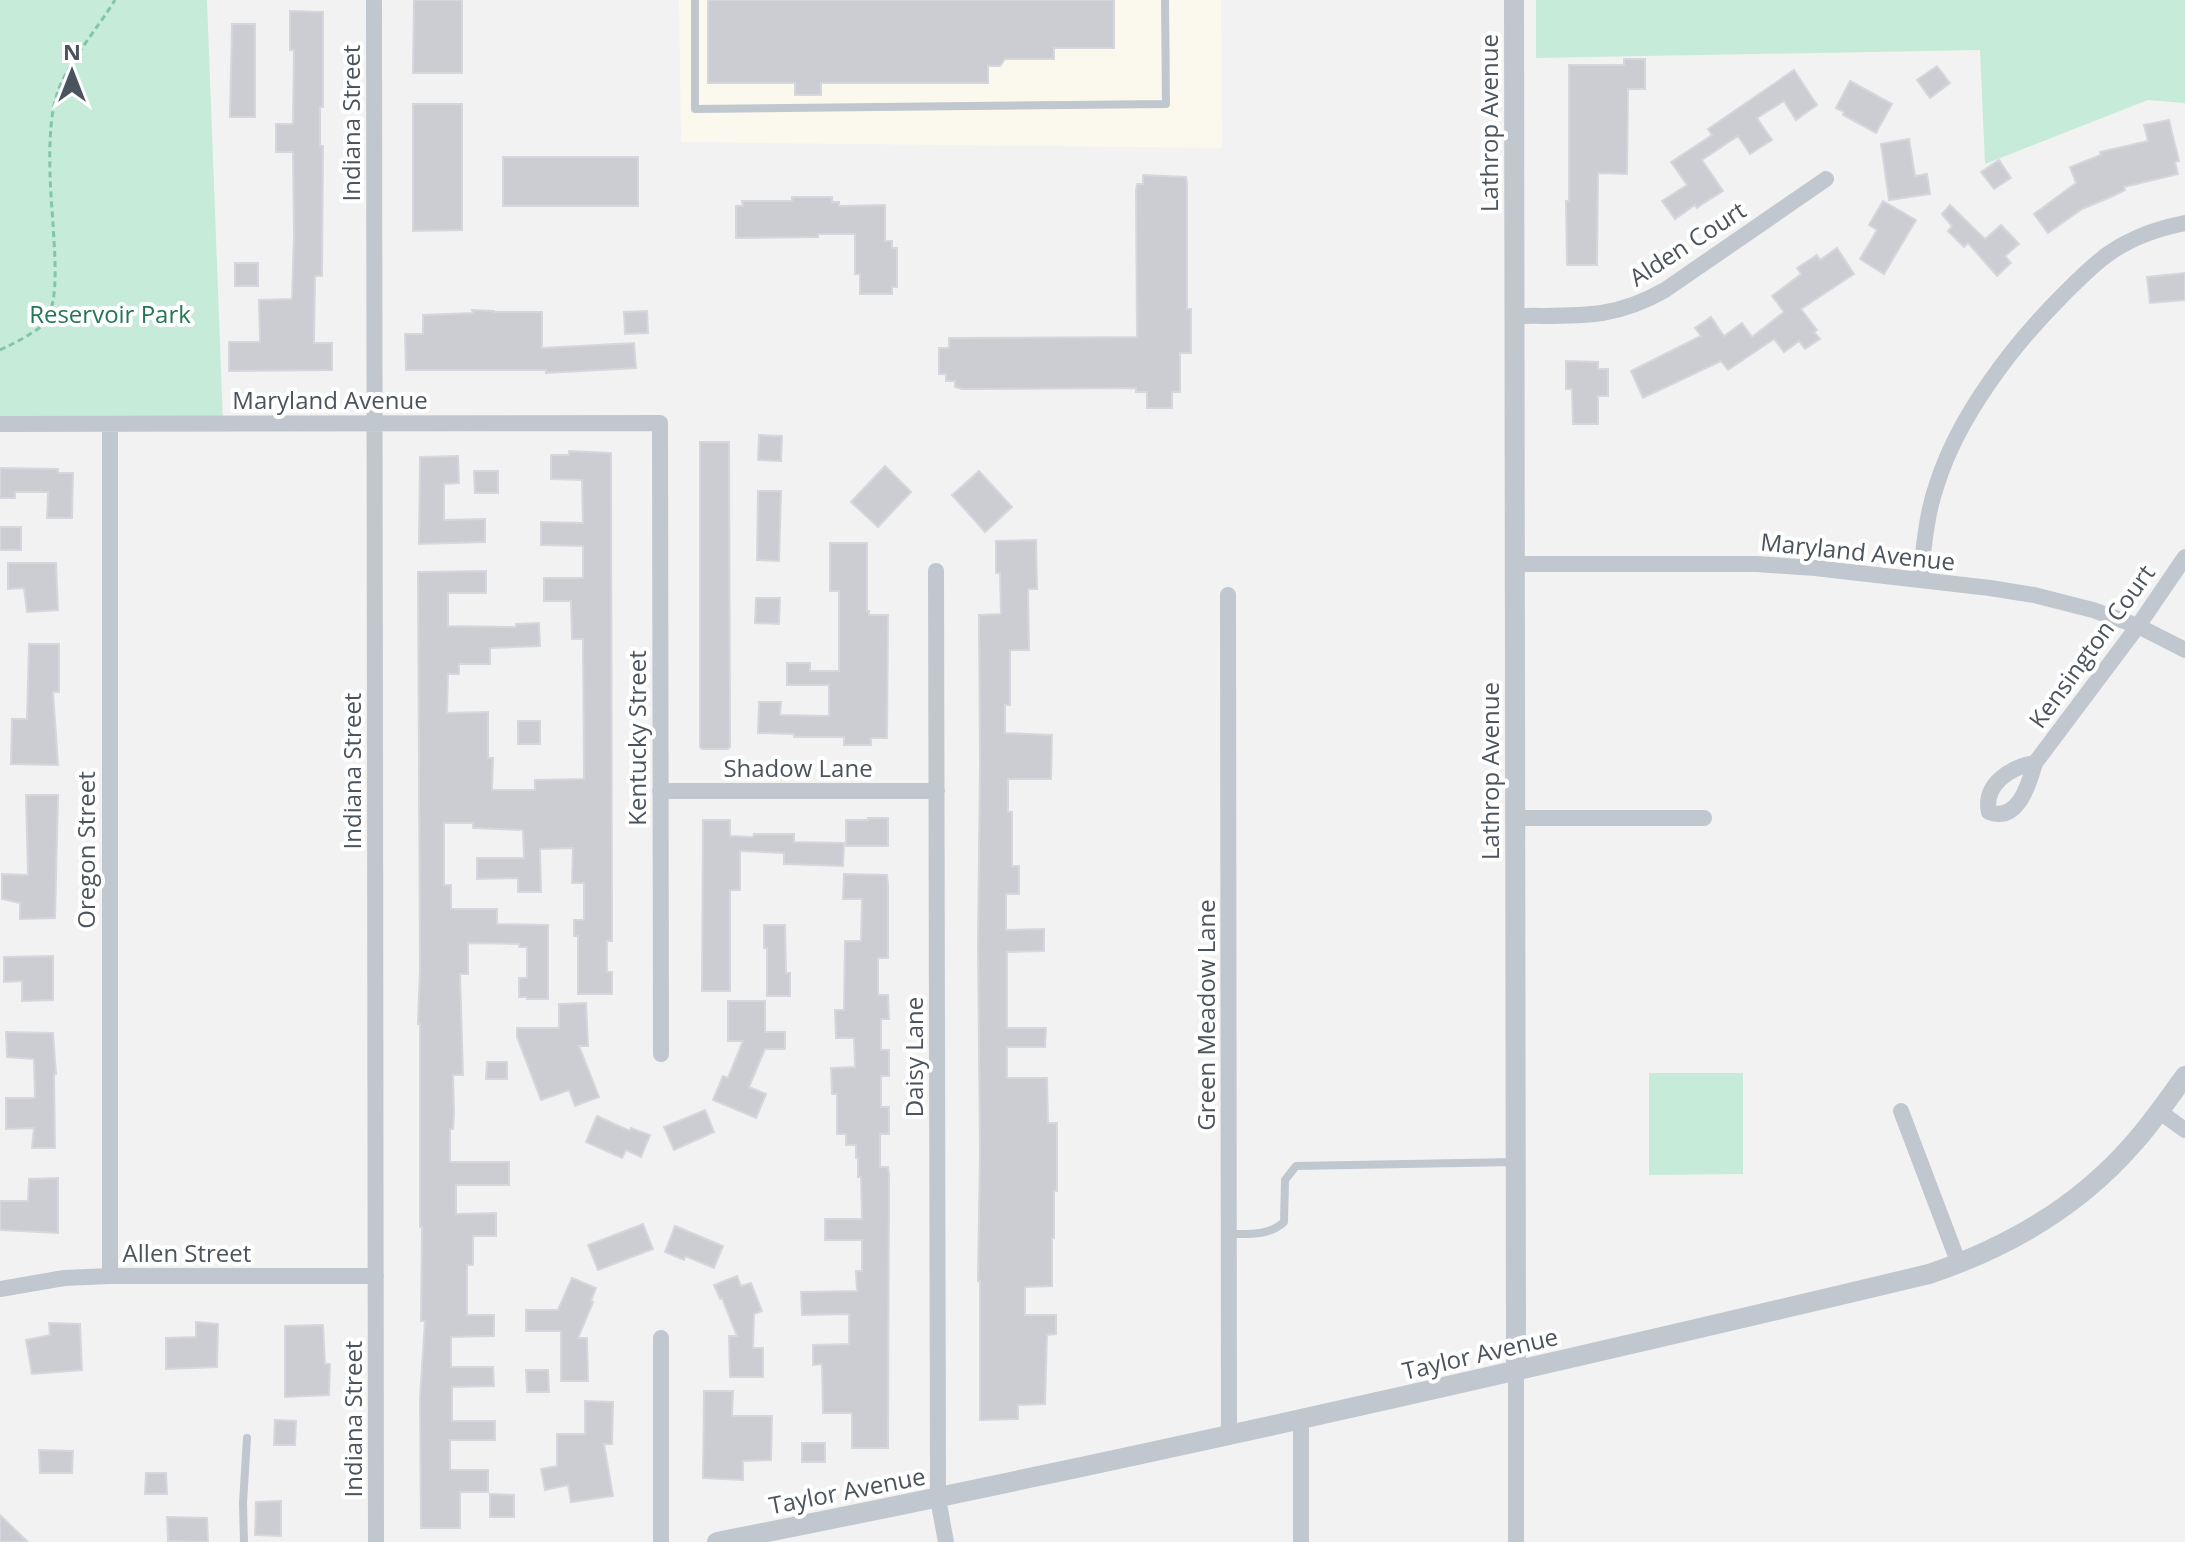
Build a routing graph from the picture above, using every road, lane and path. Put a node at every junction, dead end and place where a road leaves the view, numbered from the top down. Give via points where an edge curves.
1 (115, 0) edge
2 (374, 0) edge
3 (695, 0) edge
4 (1165, 0) edge
5 (1514, 0) edge
6 (1826, 179) dead end
7 (2185, 223) edge
8 (1514, 316) junction
9 (0, 350) edge
10 (375, 423) junction
11 (660, 423) joint
12 (0, 424) edge
13 (110, 424) junction
14 (2185, 557) edge
15 (1515, 564) junction
16 (936, 571) dead end
17 (1920, 580) junction
18 (1228, 595) dead end
19 (2138, 626) junction
20 (2185, 650) edge
21 (2035, 763) dead end
22 (660, 791) junction
23 (937, 791) junction
24 (1515, 818) junction
25 (1704, 818) dead end
26 (661, 1054) dead end
27 (2185, 1076) edge
28 (1901, 1111) dead end
29 (2160, 1112) junction
30 (2185, 1130) edge
31 (1515, 1162) junction
32 (1229, 1234) junction
33 (1959, 1264) junction
34 (110, 1276) junction
35 (376, 1276) junction
36 (0, 1289) edge
37 (661, 1338) dead end
38 (1516, 1372) junction
39 (1301, 1419) junction
40 (1229, 1435) junction
41 (247, 1438) dead end
42 (938, 1499) junction
43 (244, 1542) edge
44 (376, 1542) edge
45 (661, 1542) edge
46 (717, 1542) edge
47 (946, 1542) edge
48 (1301, 1542) edge
49 (1516, 1542) edge

1 - 9 path via 57,94 50,181 55,293 46,322
2 - 10 street, Indiana Street
3 - 4 lane via 695,109 1166,104
5 - 8 street, Lathrop Avenue
6 - 8 street, Alden Court via 1644,302 1596,315
7 - 17 street via 2143,235 2101,259 2008,357 1981,396 1937,482
8 - 15 street, Lathrop Avenue
10 - 11 street, Maryland Avenue
10 - 13 street, Maryland Avenue
10 - 35 street, Indiana Street
11 - 22 street, Kentucky Street
12 - 13 street, Maryland Avenue
13 - 34 street, Oregon Street
14 - 19 street, Kensington Court
15 - 17 street, Maryland Avenue via 1756,564
15 - 24 street, Lathrop Avenue
16 - 23 street, Daisy Lane
17 - 19 street, Maryland Avenue via 2034,595
18 - 32 street, Green Meadow Lane
19 - 20 street, Maryland Avenue
19 - 21 street, Kensington Court
22 - 23 street, Shadow Lane
22 - 26 street, Kentucky Street
23 - 42 street, Daisy Lane
24 - 25 street
24 - 31 street, Lathrop Avenue
27 - 29 street, Taylor Avenue
28 - 33 street
29 - 30 street
29 - 33 street, Taylor Avenue via 2072,1201 2036,1226
31 - 32 lane via 1296,1166 1285,1180 1284,1222 1259,1233
31 - 38 street, Lathrop Avenue
32 - 40 street, Green Meadow Lane
33 - 38 street, Taylor Avenue
34 - 35 street, Allen Street
34 - 36 street, Allen Street
35 - 44 street, Indiana Street
37 - 45 street
38 - 39 street, Taylor Avenue
38 - 49 street, Lathrop Avenue
39 - 40 street, Taylor Avenue
39 - 48 street
40 - 42 street, Taylor Avenue
41 - 43 lane
42 - 46 street, Taylor Avenue
42 - 47 street, Daisy Lane

